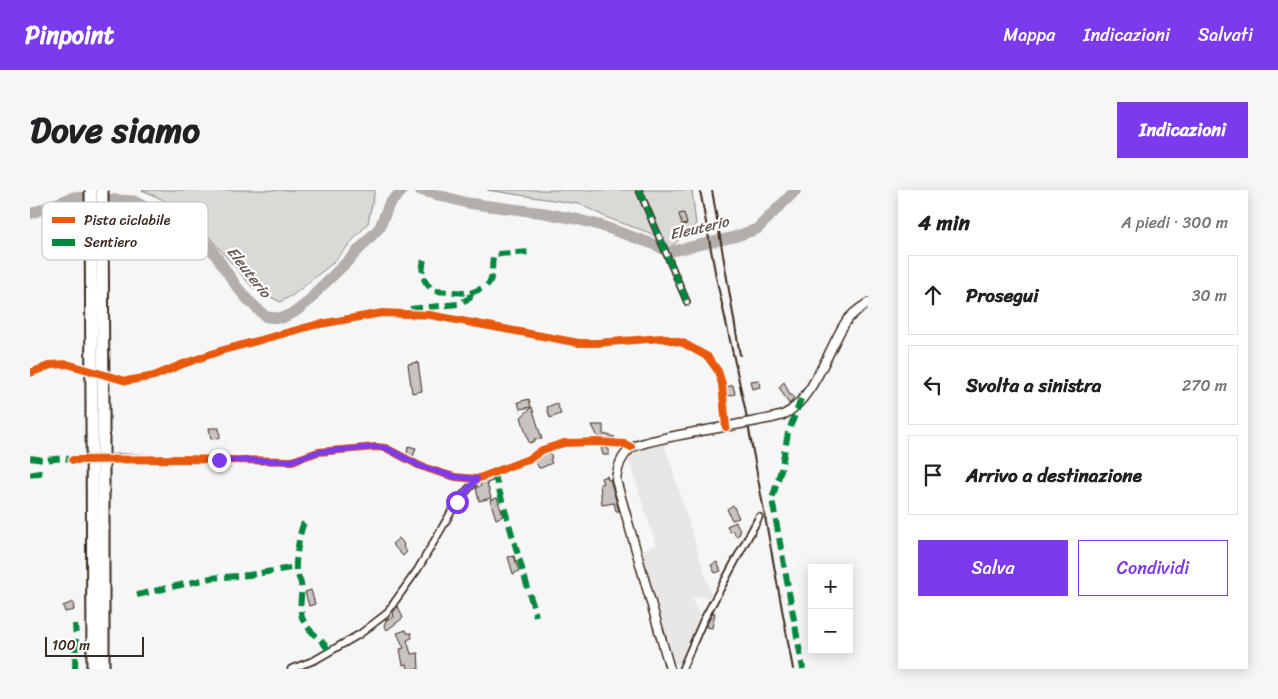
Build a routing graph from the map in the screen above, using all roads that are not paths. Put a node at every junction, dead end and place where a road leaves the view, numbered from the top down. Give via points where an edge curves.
1 (639, 190) edge
2 (93, 260) edge
3 (100, 260) edge
4 (687, 302) dead end
5 (868, 302) edge
6 (30, 373) edge
7 (97, 414) junction
8 (726, 427) junction
9 (631, 447) junction
10 (73, 460) dead end
11 (477, 479) junction
12 (759, 517) dead end
13 (93, 669) edge
14 (103, 669) edge
15 (291, 669) edge
16 (670, 669) edge
17 (682, 669) edge

1 - 4 street
2 - 7 highway, bridge
3 - 7 highway, bridge
5 - 8 street, bridge via 846,321 827,360 794,408 784,414
6 - 8 street via 52,365 67,364 126,381 154,376 220,352 340,319 382,313 430,315 579,342 662,338 683,343 708,357 718,372
7 - 13 highway
7 - 14 highway
8 - 9 street
9 - 11 street via 598,442 564,443
9 - 16 street via 617,469 616,480
10 - 11 street, bridge via 292,461 318,452 376,447 386,448 438,472
11 - 15 street via 457,502 418,569 386,614 360,634
12 - 17 street via 702,621

